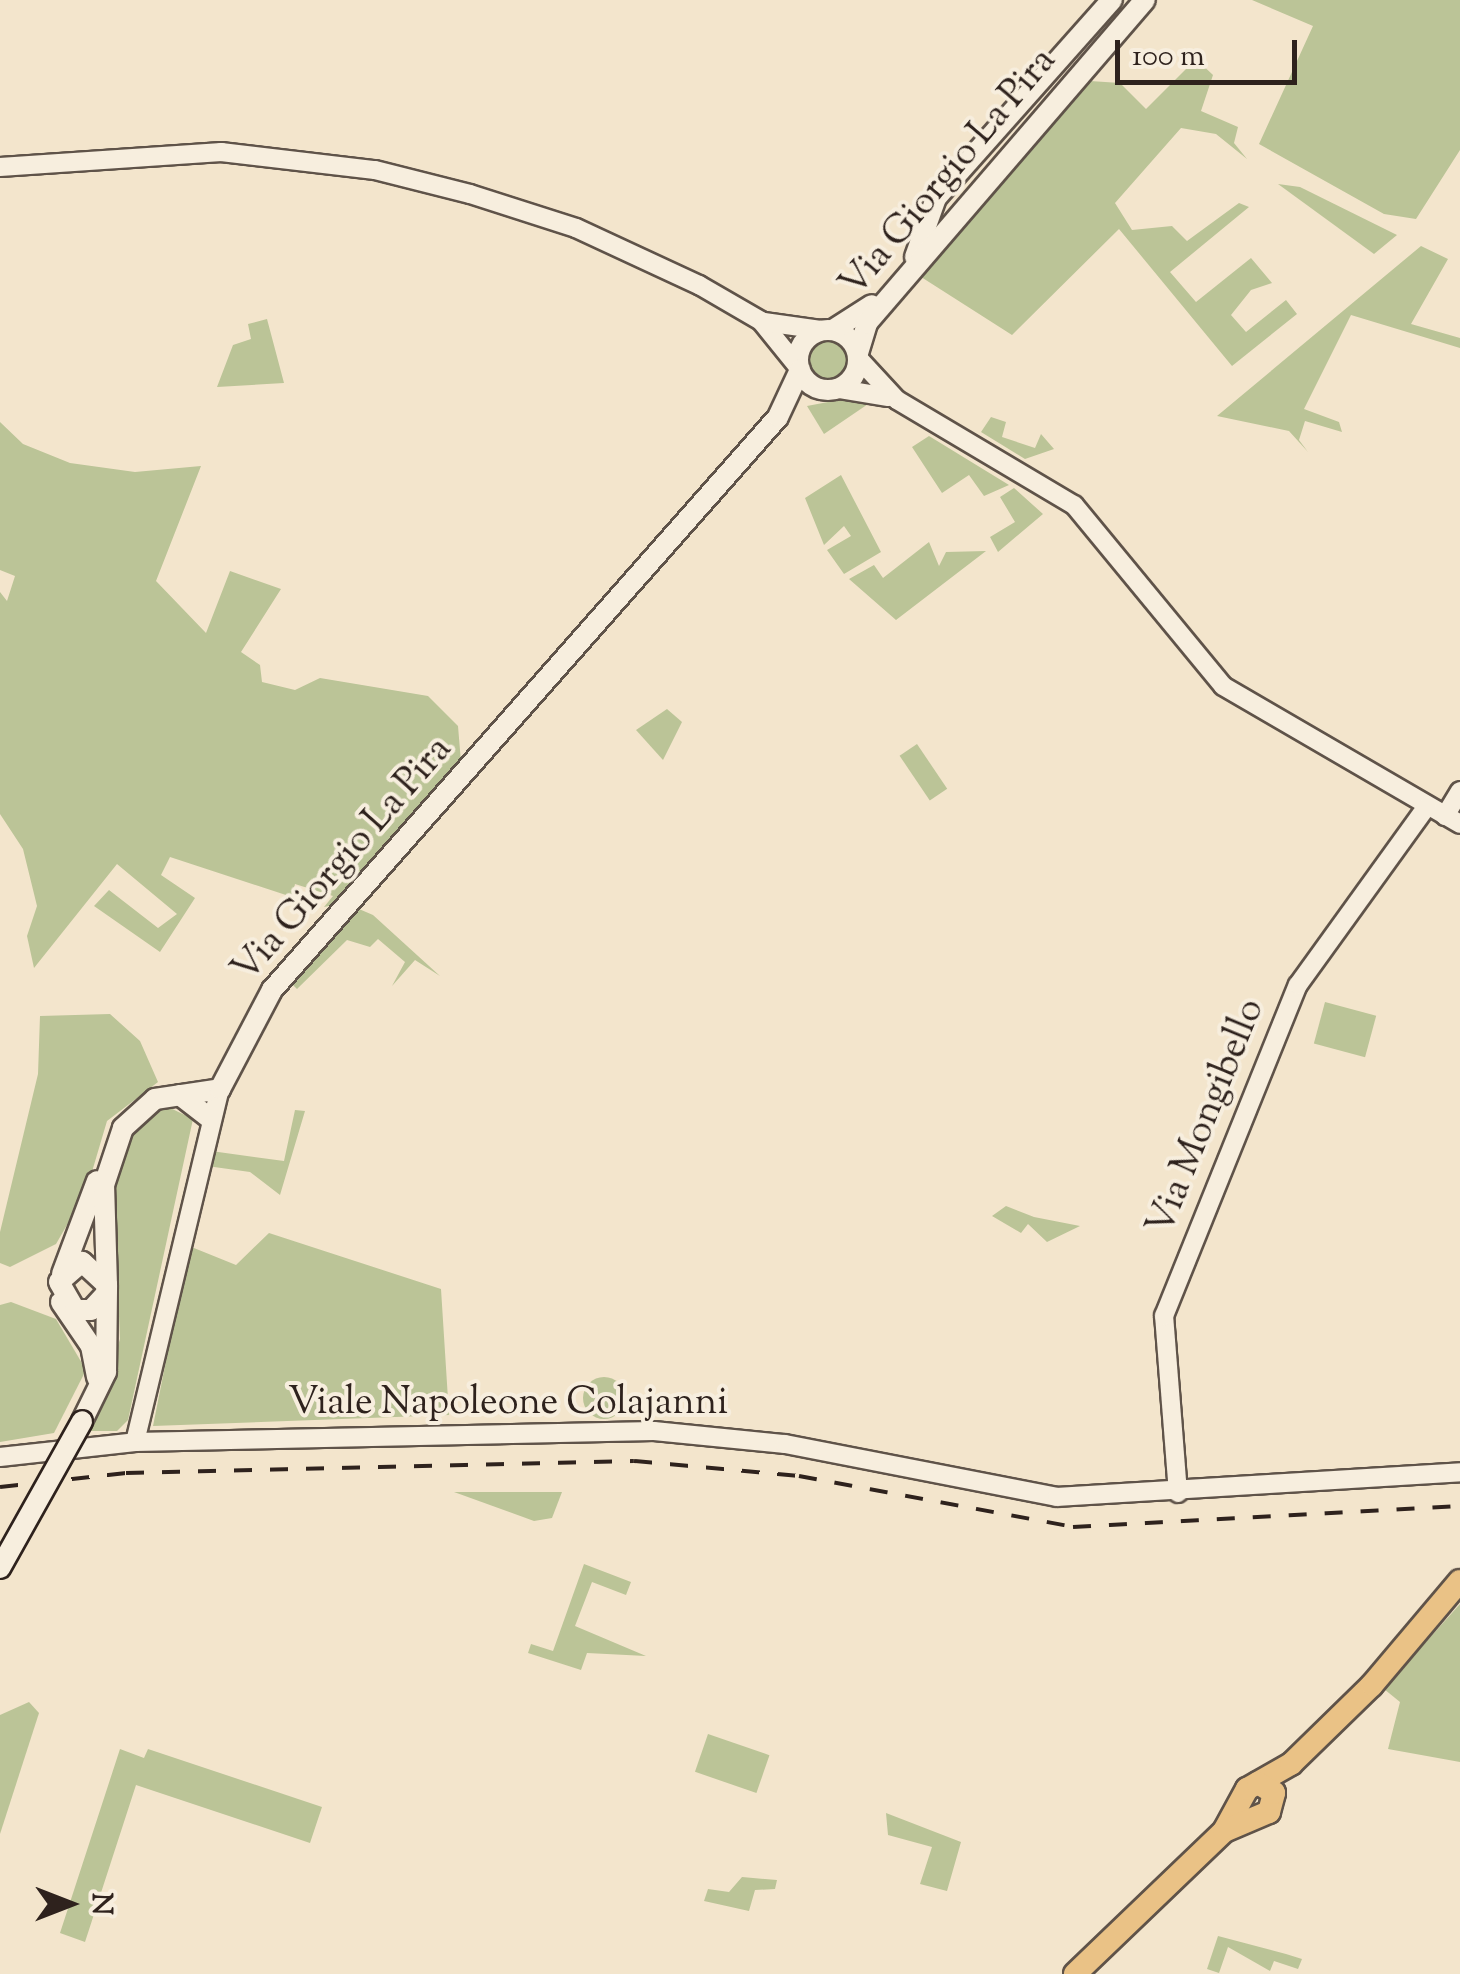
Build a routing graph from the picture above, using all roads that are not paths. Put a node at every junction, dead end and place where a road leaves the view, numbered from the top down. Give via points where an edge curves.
1 (1112, 0) edge
2 (1145, 0) edge
3 (0, 167) edge
4 (761, 322) junction
5 (828, 330) junction
6 (858, 356) junction
7 (799, 369) junction
8 (835, 390) junction
9 (898, 400) junction
10 (778, 417) junction
11 (1460, 791) edge
12 (1427, 806) junction
13 (1452, 820) edge
14 (222, 1082) junction
15 (174, 1093) junction
16 (208, 1117) junction
17 (61, 1282) junction
18 (107, 1285) junction
19 (82, 1421) junction
20 (135, 1442) junction
21 (0, 1457) edge
22 (1460, 1474) edge
23 (1178, 1493) junction
24 (0, 1568) edge
25 (1460, 1581) edge
26 (1259, 1790) junction
27 (1224, 1831) junction
28 (1075, 1974) edge

1 - 5 main road, Via Giorgio La Pira via 936,198 916,256 864,314
2 - 6 main road, Via Giorgio La Pira via 867,323
3 - 4 street via 220,152 375,170 576,228
4 - 5 street
4 - 7 street
5 - 6 main road
5 - 7 main road via 806,340
6 - 8 main road, Via Giorgio La Pira
6 - 9 street
7 - 8 main road
7 - 10 main road
8 - 9 street
8 - 10 main road
9 - 12 street via 1074,505 1222,686
10 - 14 main road, Via Giorgio La Pira via 298,959
11 - 13 street
12 - 13 street
12 - 23 street, Via Mongibello via 1298,984 1164,1316
14 - 15 main road
14 - 16 street, Via Giorgio La Pira
14 - 17 main road via 157,1091 122,1118
15 - 16 main road
15 - 18 main road via 132,1116 110,1154
16 - 20 street, Via Giorgio La Pira
17 - 18 main road via 89,1263
17 - 18 main road via 83,1311 98,1306
17 - 19 main road via 97,1359
18 - 19 main road via 106,1372
19 - 24 main road, bridge
20 - 21 street, Viale Napoleone Colajanni
20 - 23 street, Viale Napoleone Colajanni via 654,1431 785,1444 1058,1497
22 - 23 street, Viale Napoleone Colajanni
25 - 26 main road via 1291,1764
26 - 27 main road
26 - 27 main road via 1245,1806 1259,1815
27 - 28 main road

